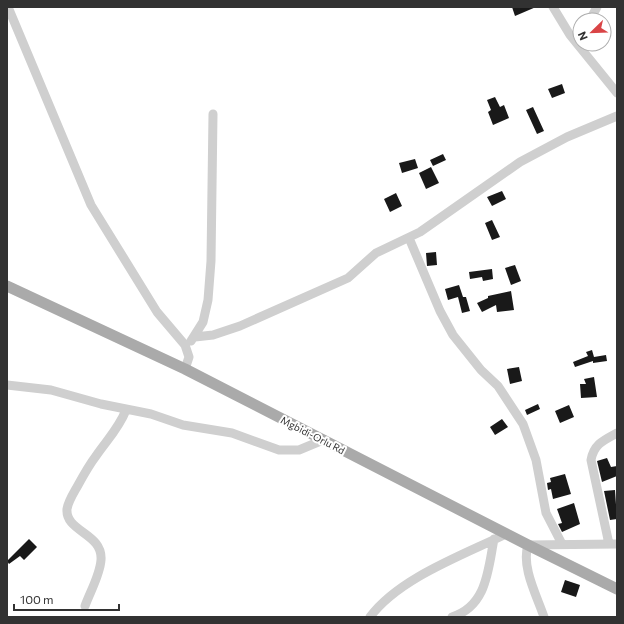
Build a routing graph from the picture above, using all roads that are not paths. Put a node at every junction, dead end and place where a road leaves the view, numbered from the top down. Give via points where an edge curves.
1 (8, 7) edge
2 (553, 7) edge
3 (572, 32) edge
4 (588, 52) edge
5 (617, 93) edge
6 (214, 114) dead end
7 (617, 116) edge
8 (409, 238) junction
9 (7, 286) edge
10 (195, 337) junction
11 (185, 345) junction
12 (185, 369) junction
13 (7, 385) edge
14 (126, 410) junction
15 (617, 433) edge
16 (323, 440) junction
17 (506, 534) junction
18 (494, 539) junction
19 (562, 544) junction
20 (613, 544) edge
21 (528, 545) junction
22 (617, 589) edge
23 (85, 606) dead end
24 (370, 617) edge
25 (452, 617) edge
26 (544, 617) edge

1 - 11 street via 91,205 157,312
2 - 3 street via 560,21
4 - 5 street
6 - 10 street via 209,292 203,322
7 - 8 street via 567,137 520,162
8 - 10 street via 376,253 348,278 240,326 213,336
8 - 19 street via 453,335 481,370 498,386 523,424 536,460 546,513
9 - 12 main road, Mgbidi-Orlu Rd
10 - 11 street
11 - 12 street via 189,357
12 - 16 main road, Mgbidi-Orlu Rd
13 - 14 street via 51,390
14 - 16 street via 151,414 182,425 232,433 279,450 299,450
14 - 23 street via 122,422 88,468 68,507 67,516 70,522 97,544 100,552 101,560
15 - 20 street via 599,443 593,450 591,460
16 - 17 main road, Mgbidi-Orlu Rd
17 - 18 street
17 - 21 main road, Mgbidi-Orlu Rd
18 - 24 street via 435,568 393,593
18 - 25 street via 485,584 477,600 466,611
19 - 20 street
19 - 21 street
21 - 22 main road, Mgbidi-Orlu Rd
21 - 26 street via 525,554 526,565

